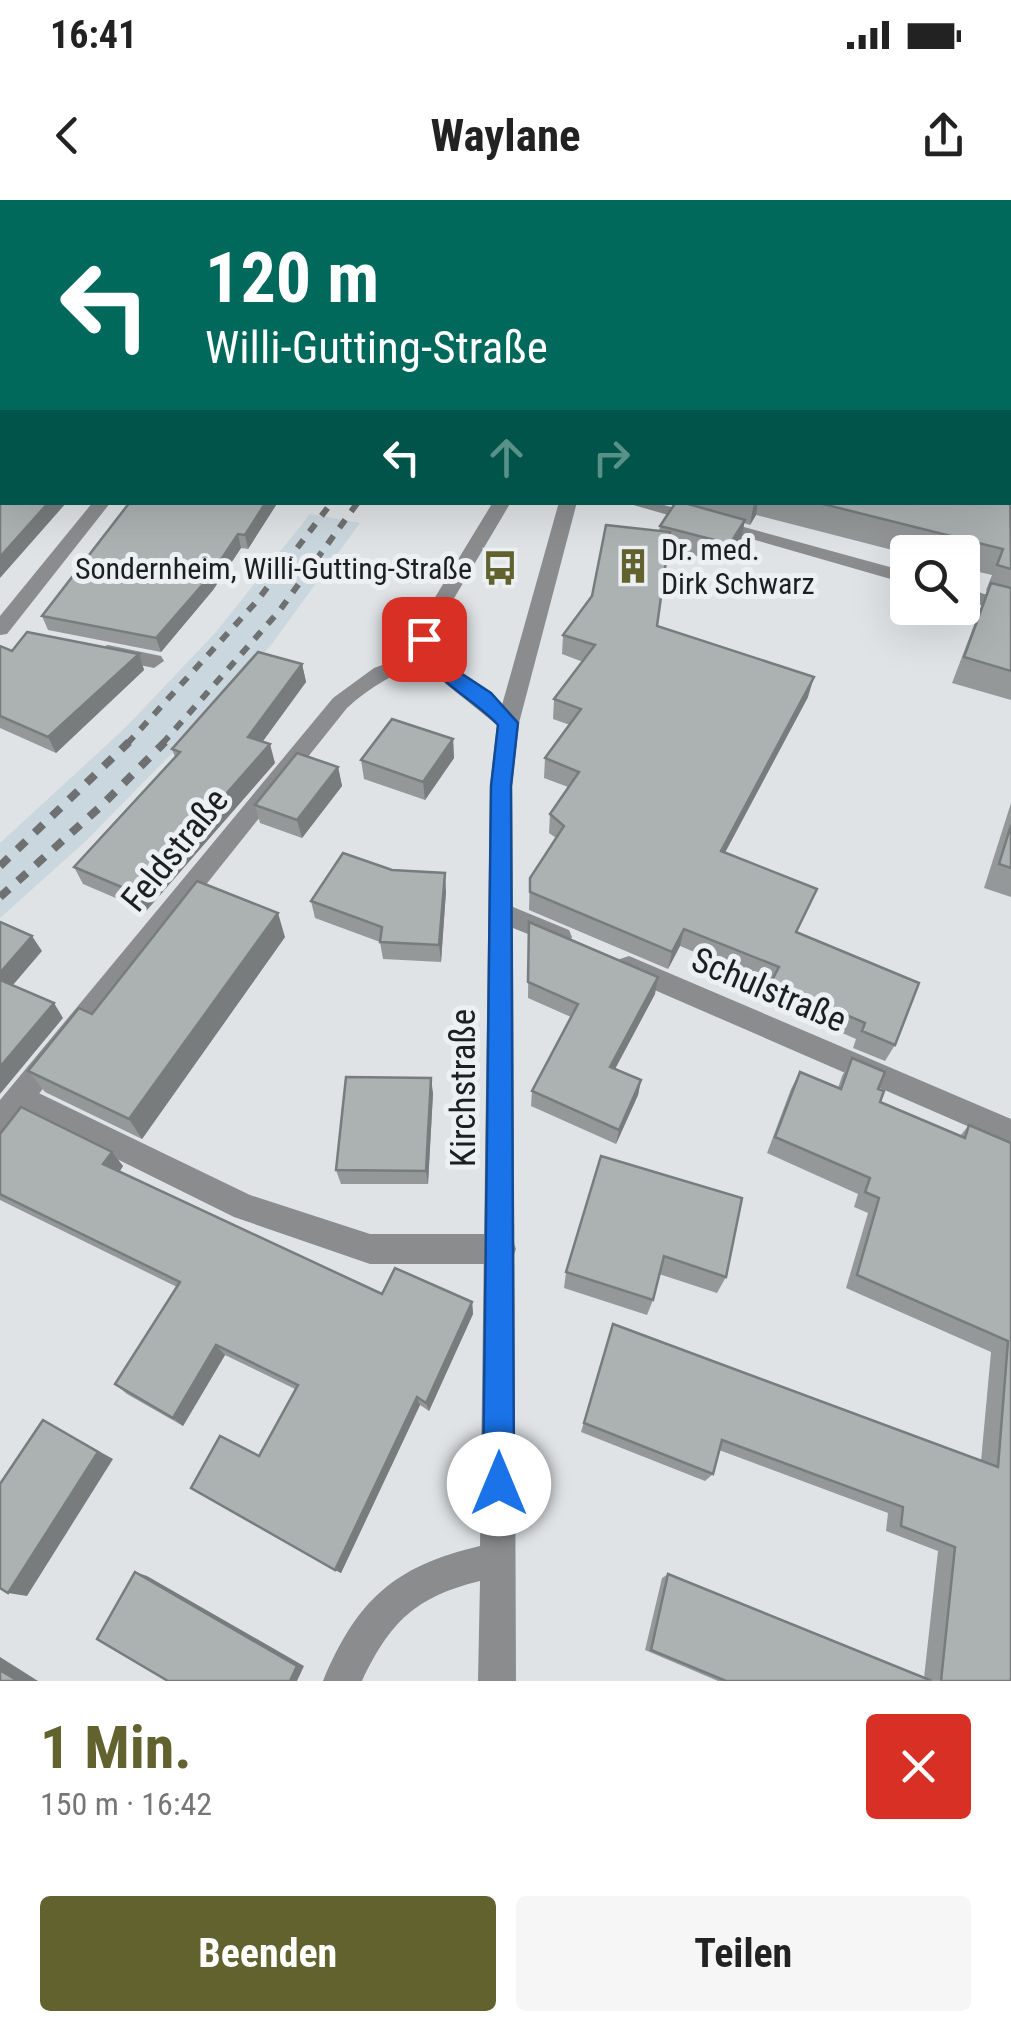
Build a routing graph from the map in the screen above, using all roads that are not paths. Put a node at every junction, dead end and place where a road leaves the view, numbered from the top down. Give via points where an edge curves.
1 (101, 505) edge
2 (500, 505) edge
3 (567, 505) edge
4 (642, 505) edge
5 (890, 573) edge
6 (980, 599) edge
7 (1011, 607) edge
8 (6, 632) edge
9 (96, 650) edge
10 (429, 655) junction
11 (154, 660) dead end
12 (508, 723) junction
13 (500, 912) junction
14 (20, 1096) junction
15 (0, 1121) edge
16 (1011, 1132) edge
17 (500, 1249) junction
18 (498, 1559) junction
19 (342, 1681) edge
20 (497, 1681) edge

1 - 8 street
2 - 10 street via 430,622 424,639
3 - 12 street, Kirchstraße
4 - 5 street
6 - 7 street
9 - 11 street
10 - 12 street
10 - 14 street, Feldstraße via 383,670 340,703
12 - 13 street, Kirchstraße
13 - 16 street, Schulstraße
13 - 17 street, Kirchstraße
14 - 15 street, Feldstraße
14 - 17 street via 244,1207 370,1249
17 - 18 street, Kirchstraße
18 - 19 street via 440,1572 407,1588 377,1616
18 - 20 street, Kirchstraße

